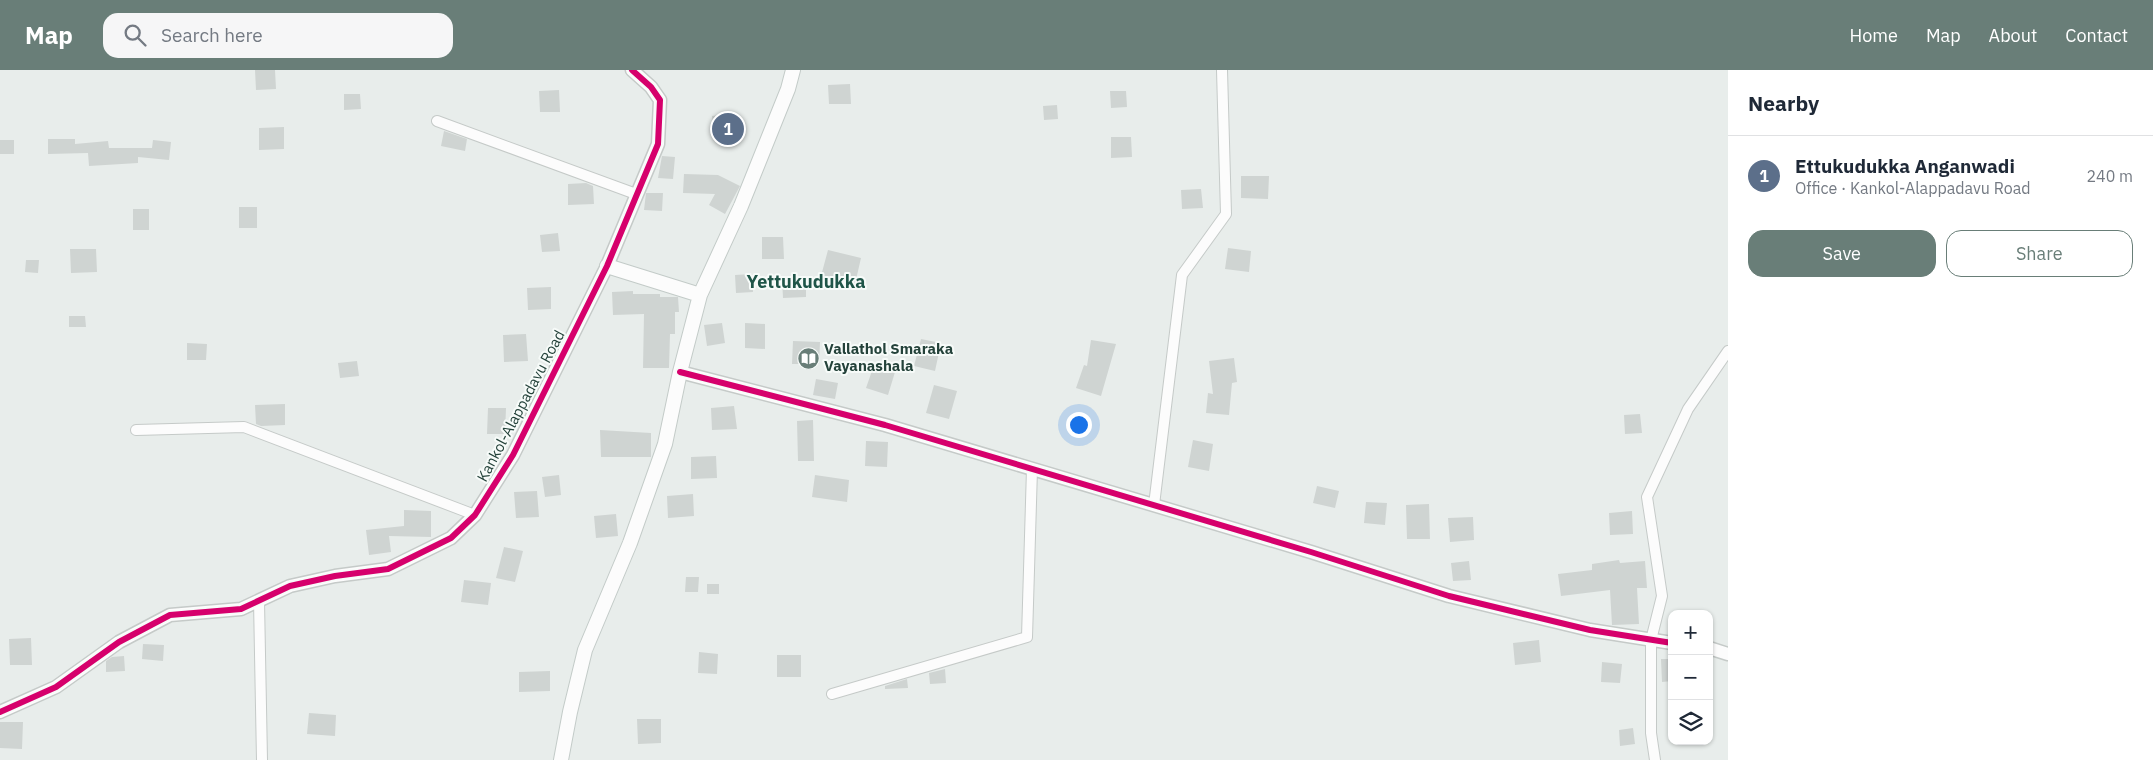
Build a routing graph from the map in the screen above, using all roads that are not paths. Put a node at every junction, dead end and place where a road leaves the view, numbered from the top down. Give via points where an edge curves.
1 (632, 70) edge
2 (793, 70) edge
3 (1222, 70) edge
4 (437, 121) dead end
5 (636, 194) junction
6 (607, 266) junction
7 (700, 295) junction
8 (1728, 351) edge
9 (680, 372) junction
10 (136, 430) dead end
11 (1032, 469) junction
12 (1154, 505) junction
13 (475, 515) junction
14 (258, 600) junction
15 (1651, 640) junction
16 (1668, 642) edge
17 (1713, 649) edge
18 (1728, 654) edge
19 (832, 694) dead end
20 (0, 712) edge
21 (262, 760) edge
22 (561, 760) edge
23 (1655, 760) edge

1 - 5 street, Kankol-Alappadavu Road via 660,100 658,144
2 - 7 main road via 741,206
3 - 12 street via 1226,214 1182,275
4 - 5 street
5 - 6 street, Kankol-Alappadavu Road
6 - 7 main road
6 - 13 street, Kankol-Alappadavu Road via 513,454
7 - 9 main road
8 - 15 street via 1688,409 1647,497 1662,596
9 - 11 street via 884,425
9 - 22 main road via 664,444 630,542 585,650
10 - 13 street via 244,427
11 - 12 street
11 - 19 street via 1027,637
12 - 15 street via 1449,596 1590,630
13 - 14 street, Kankol-Alappadavu Road via 451,538 388,569 290,586
14 - 20 street, Kankol-Alappadavu Road via 241,609 170,615 119,642 56,688
14 - 21 street
15 - 16 street
15 - 23 street via 1651,734
17 - 18 street

